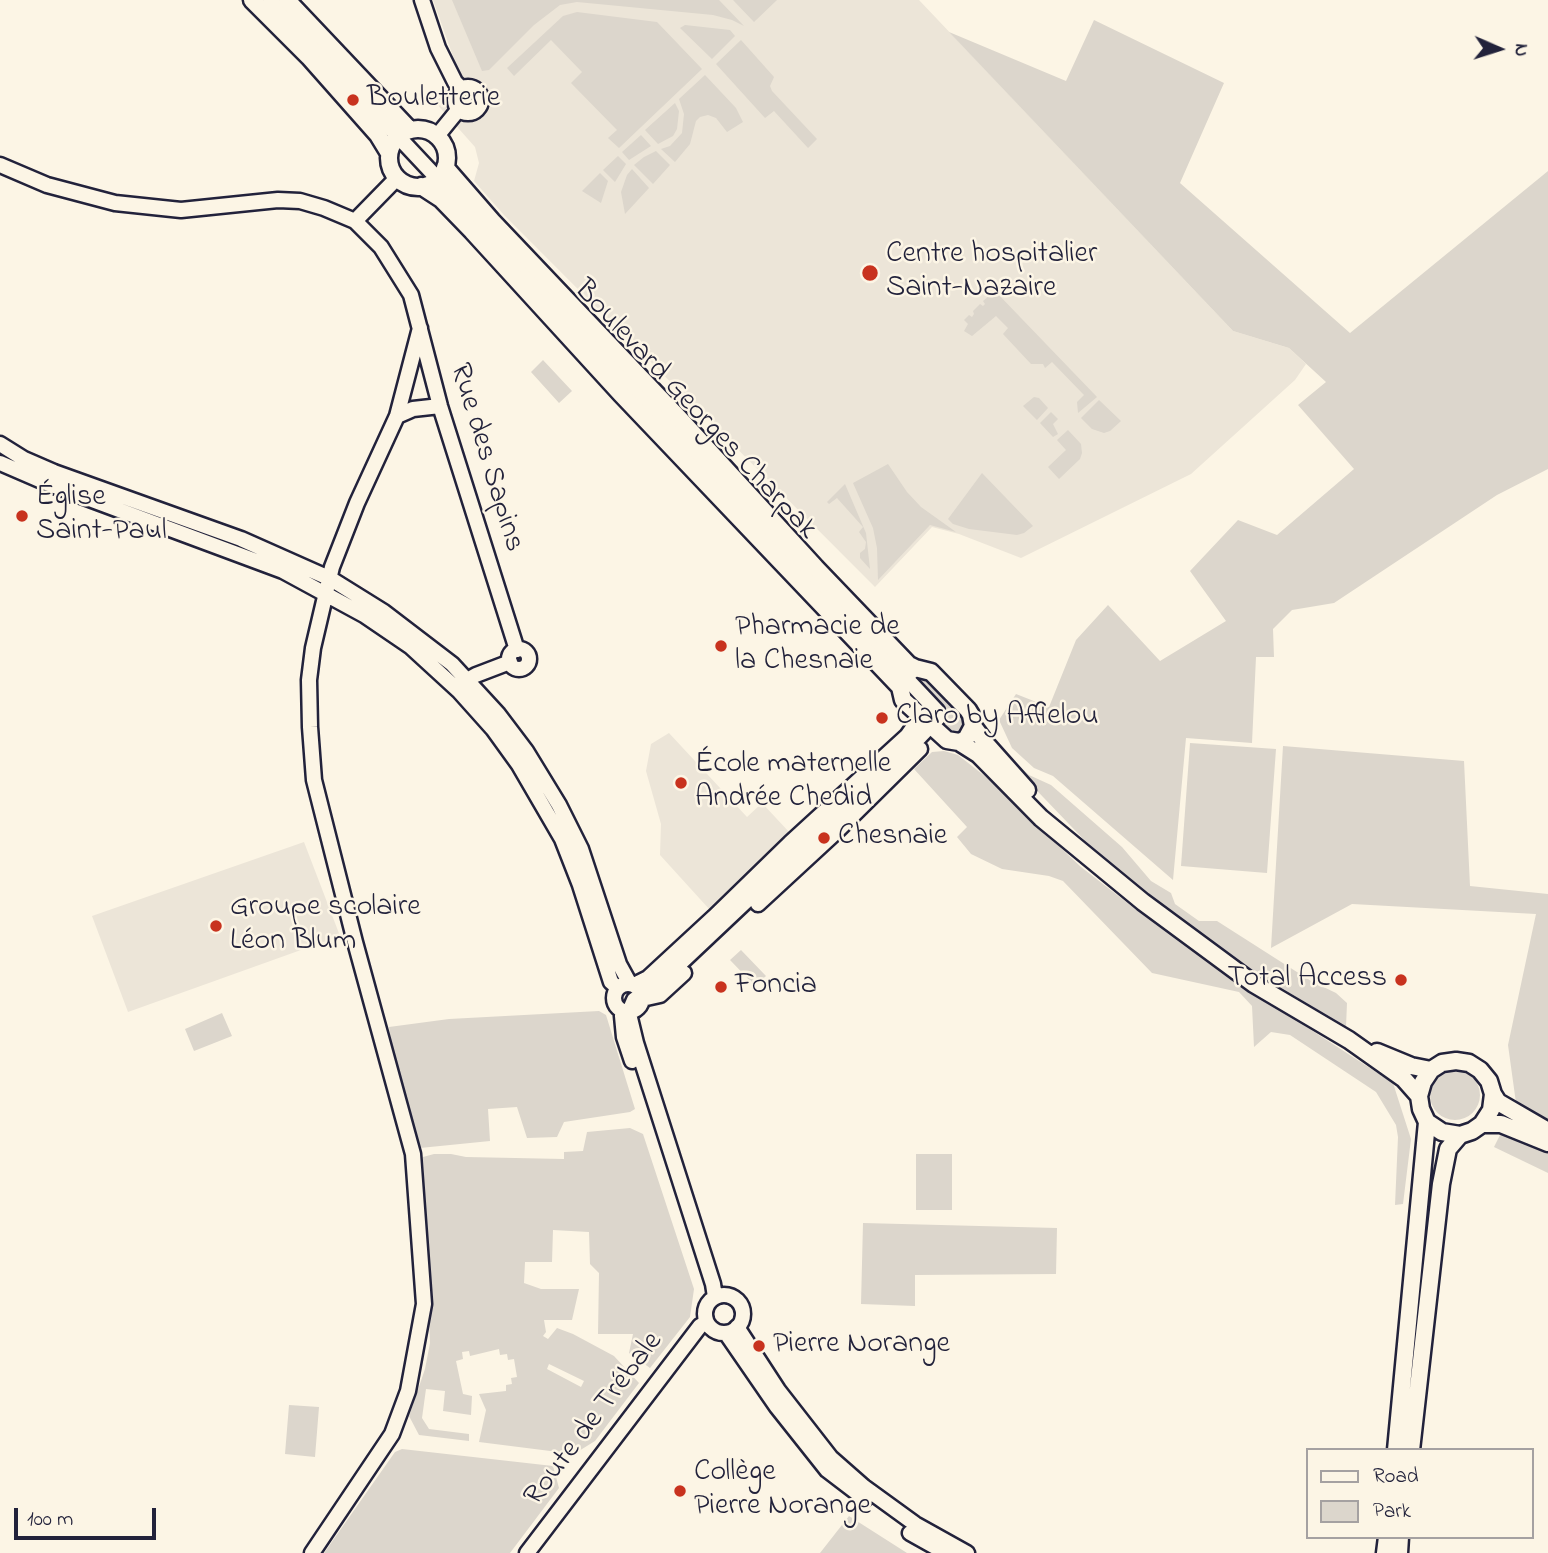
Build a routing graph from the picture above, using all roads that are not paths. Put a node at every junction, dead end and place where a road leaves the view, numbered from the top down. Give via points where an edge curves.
1 (252, 0) edge
2 (270, 0) edge
3 (287, 0) edge
4 (422, 0) edge
5 (462, 89) junction
6 (459, 109) junction
7 (400, 132) junction
8 (437, 136) junction
9 (389, 153) junction
10 (0, 165) edge
11 (441, 173) junction
12 (397, 178) junction
13 (421, 186) junction
14 (355, 221) junction
15 (420, 328) junction
16 (427, 356) junction
17 (412, 358) junction
18 (440, 407) junction
19 (397, 416) junction
20 (0, 444) edge
21 (0, 463) edge
22 (329, 586) junction
23 (907, 677) junction
24 (463, 685) junction
25 (928, 726) junction
26 (973, 726) junction
27 (959, 742) junction
28 (1076, 848) junction
29 (632, 998) junction
30 (1349, 1040) junction
31 (1431, 1070) junction
32 (1493, 1094) junction
33 (1419, 1096) junction
34 (1427, 1122) junction
35 (1482, 1124) junction
36 (1548, 1131) edge
37 (1460, 1135) junction
38 (1548, 1143) edge
39 (716, 1297) junction
40 (707, 1323) junction
41 (731, 1330) junction
42 (1396, 1448) edge
43 (1410, 1448) edge
44 (312, 1553) edge
45 (527, 1553) edge
46 (946, 1553) edge
47 (967, 1553) edge

1 - 9 main road via 309,57
2 - 7 street
3 - 7 main road, Boulevard Georges Charpak
4 - 5 street via 438,48
5 - 6 street via 456,98
5 - 6 street via 477,90 481,101 471,113
6 - 8 street
7 - 8 main road via 420,129
7 - 9 main road
7 - 11 street, Boulevard Georges Charpak
8 - 11 main road via 446,150
9 - 12 main road
10 - 14 street via 47,185 115,203 181,210 300,201
11 - 13 main road
11 - 23 main road, Boulevard Georges Charpak via 492,221 909,665
12 - 13 main road, Boulevard Georges Charpak
12 - 14 street
13 - 23 main road, Boulevard Georges Charpak via 441,199 621,394
14 - 15 street, Rue des Sapins via 381,247 404,282
15 - 16 street, Rue des Sapins
15 - 17 street
16 - 17 street
16 - 18 street, Rue des Sapins
17 - 19 street
18 - 19 street via 413,409
18 - 24 street, Rue des Sapins via 514,656
19 - 22 street via 357,503
20 - 22 street via 54,472 241,539
21 - 22 street
22 - 24 street via 384,612 413,633
22 - 44 street via 309,680 314,780 412,1154 424,1304 408,1391 393,1434
23 - 25 main road via 903,699
23 - 26 main road via 925,669 968,710
24 - 29 street via 526,751 559,804 580,849
25 - 27 main road via 947,740
25 - 29 street via 660,995
25 - 29 street via 919,719 907,736
26 - 27 main road via 969,736
26 - 28 main road
27 - 28 main road via 978,754
28 - 30 main road via 1254,984
29 - 39 street via 624,1037
30 - 31 main road
30 - 33 main road via 1404,1079
31 - 32 main road via 1442,1063 1469,1063 1489,1081
31 - 33 main road
32 - 35 main road
32 - 36 main road via 1507,1108
33 - 34 main road
34 - 37 main road via 1442,1132
34 - 42 main road
35 - 37 main road
35 - 38 main road via 1501,1124
37 - 43 main road via 1448,1149 1441,1184
39 - 40 street via 705,1313
39 - 41 street via 730,1296 740,1305 741,1321
40 - 41 street via 714,1330
40 - 45 street, Route de Trébale via 684,1346
41 - 46 street via 777,1407 827,1470 909,1532
41 - 47 street via 831,1458 915,1524

